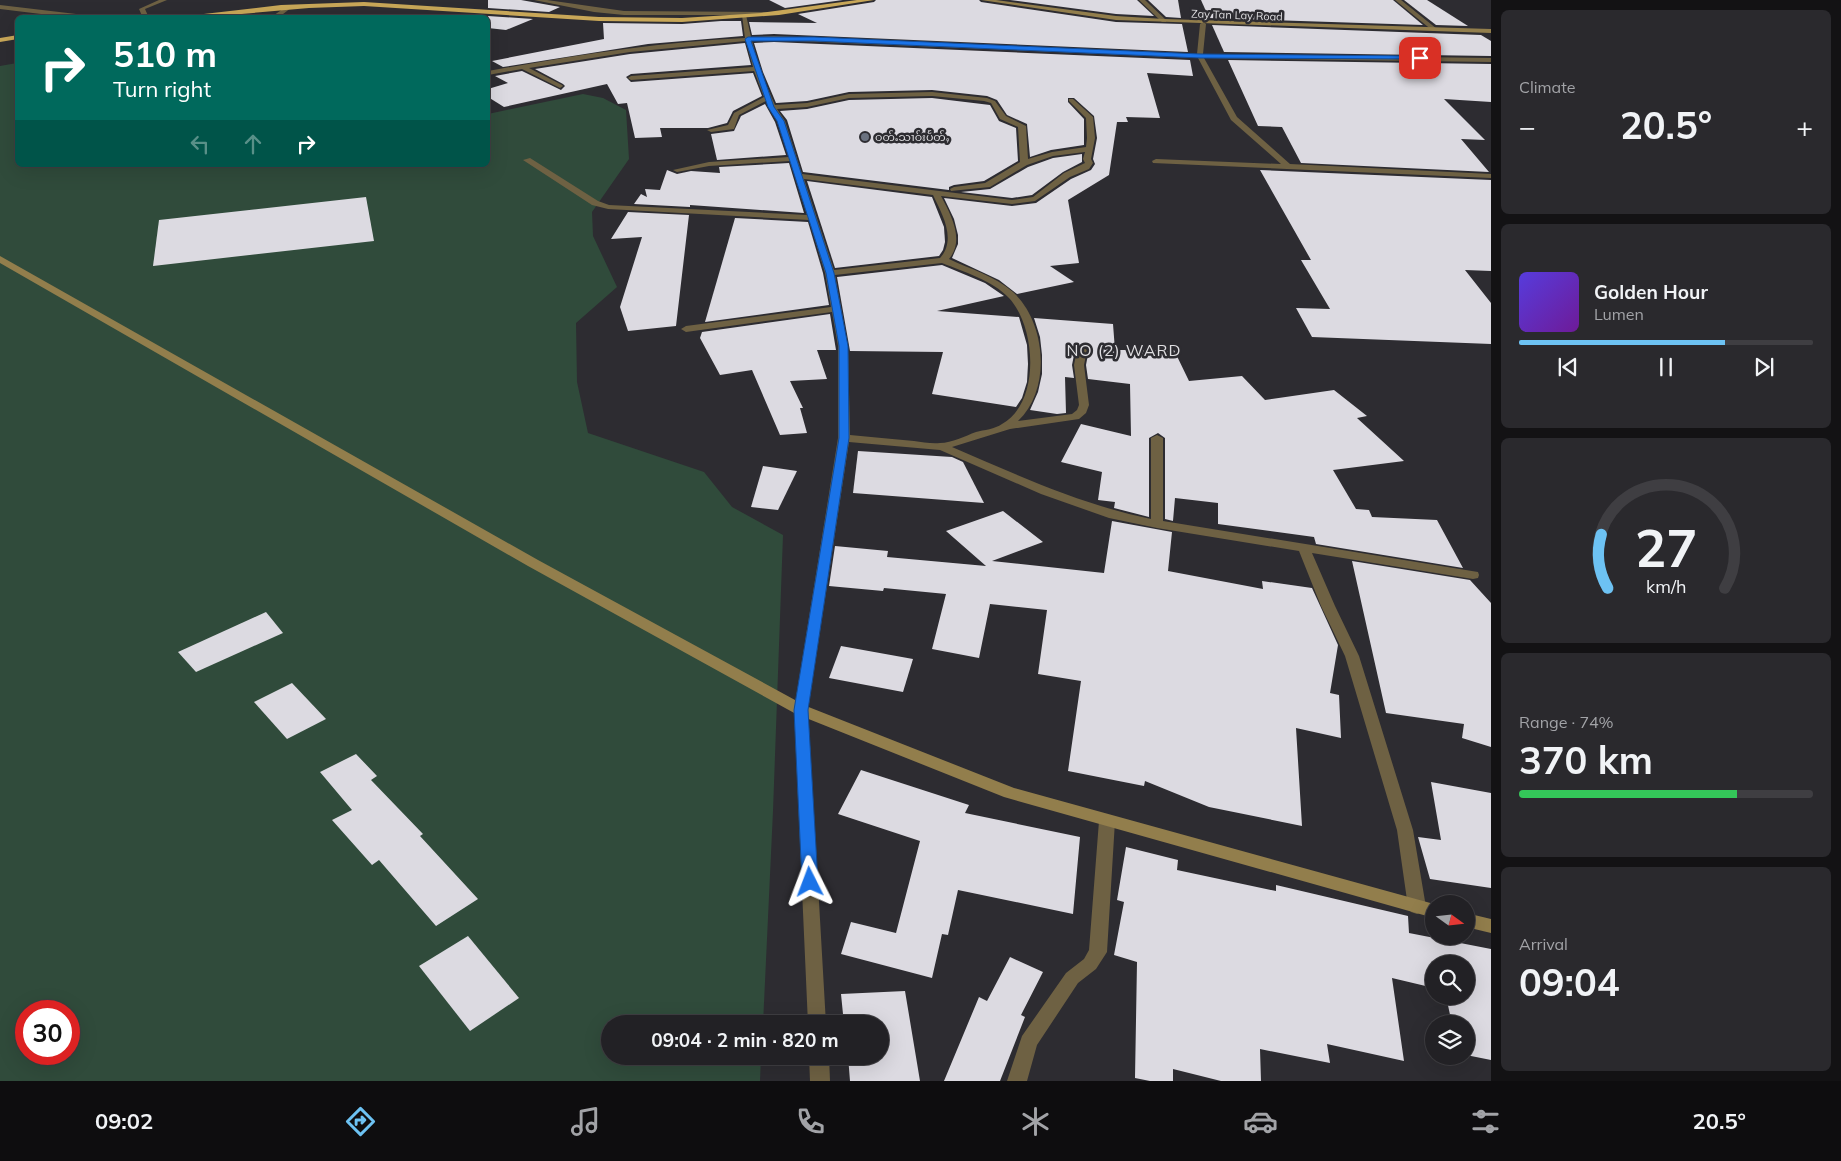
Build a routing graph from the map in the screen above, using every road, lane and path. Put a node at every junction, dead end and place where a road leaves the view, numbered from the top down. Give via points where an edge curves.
1 (164, 0) edge
2 (537, 0) edge
3 (871, 0) edge
4 (984, 0) edge
5 (1142, 0) edge
6 (1398, 0) edge
7 (25, 3) dead end
8 (0, 7) edge
9 (289, 7) junction
10 (36, 10) junction
11 (766, 13) junction
12 (72, 15) edge
13 (144, 15) edge
14 (204, 15) edge
15 (277, 15) edge
16 (744, 16) junction
17 (1164, 22) junction
18 (1203, 24) junction
19 (1435, 30) junction
20 (1490, 32) edge
21 (15, 38) edge
22 (748, 39) junction
23 (0, 40) edge
24 (1200, 56) junction
25 (1491, 60) edge
26 (520, 66) junction
27 (758, 69) junction
28 (490, 73) edge
29 (630, 78) dead end
30 (560, 86) dead end
31 (1071, 100) dead end
32 (769, 103) junction
33 (711, 130) dead end
34 (1088, 150) junction
35 (792, 159) junction
36 (527, 160) dead end
37 (1156, 161) dead end
38 (1024, 162) junction
39 (1287, 165) junction
40 (677, 170) dead end
41 (798, 176) junction
42 (1491, 176) edge
43 (892, 188) junction
44 (936, 193) junction
45 (811, 218) junction
46 (0, 259) edge
47 (943, 260) junction
48 (830, 273) junction
49 (837, 309) junction
50 (686, 329) dead end
51 (1082, 350) dead end
52 (1007, 426) junction
53 (844, 438) junction
54 (1157, 438) dead end
55 (942, 447) junction
56 (1156, 524) junction
57 (1304, 548) junction
58 (1473, 575) dead end
59 (801, 710) junction
60 (1107, 821) junction
61 (1417, 907) junction
62 (1425, 909) edge
63 (1475, 922) edge
64 (1491, 926) edge
65 (817, 1015) edge
66 (819, 1065) edge
67 (820, 1081) edge
68 (1016, 1081) edge

1 - 13 street via 143,8
2 - 11 street via 624,13
3 - 11 highway
4 - 17 street, Zay Tan Lay Road
5 - 17 street
6 - 19 street
7 - 10 street
8 - 10 street
9 - 14 highway
9 - 15 street
9 - 16 highway via 390,5 568,18
10 - 12 street
11 - 16 highway
16 - 22 street via 748,24
17 - 18 street, Zay Tan Lay Road
18 - 19 street, Zay Tan Lay Road
18 - 24 street
19 - 20 street, Zay Tan Lay Road
21 - 23 highway
22 - 24 street
22 - 26 street via 624,50
22 - 27 street
24 - 25 street
24 - 39 street via 1234,118
26 - 28 street
26 - 30 street
27 - 29 street
27 - 32 street
31 - 34 street via 1089,117 1091,138
32 - 33 street via 740,111 731,127
32 - 35 street via 781,121
32 - 38 street via 807,105 849,96 932,94 984,98 993,102 1003,117 1022,126
34 - 38 street via 1052,154
34 - 44 street via 1090,163 1086,167 1067,175 1034,199 1012,202
35 - 40 street via 709,164
35 - 41 street
36 - 45 street via 595,203 608,207
37 - 39 street
38 - 43 street via 987,185 960,189
39 - 42 street
41 - 43 street
41 - 45 street
43 - 44 street
44 - 47 street via 952,231 952,245
45 - 48 street
46 - 59 street via 533,563
47 - 48 street
47 - 52 street via 1011,294 1029,321 1035,350 1034,382 1026,408
48 - 49 street
49 - 50 street
49 - 53 street via 843,346
51 - 52 street via 1082,411 1075,417
52 - 55 street
53 - 55 street
53 - 59 street
54 - 56 street
55 - 56 street via 1045,491 1112,514
56 - 57 street
57 - 58 street
57 - 61 street via 1352,656 1405,830
59 - 60 street via 1010,793
59 - 65 street
60 - 61 street
60 - 68 street via 1098,952 1090,964 1072,978 1029,1042
61 - 62 street
63 - 64 street
66 - 67 street

